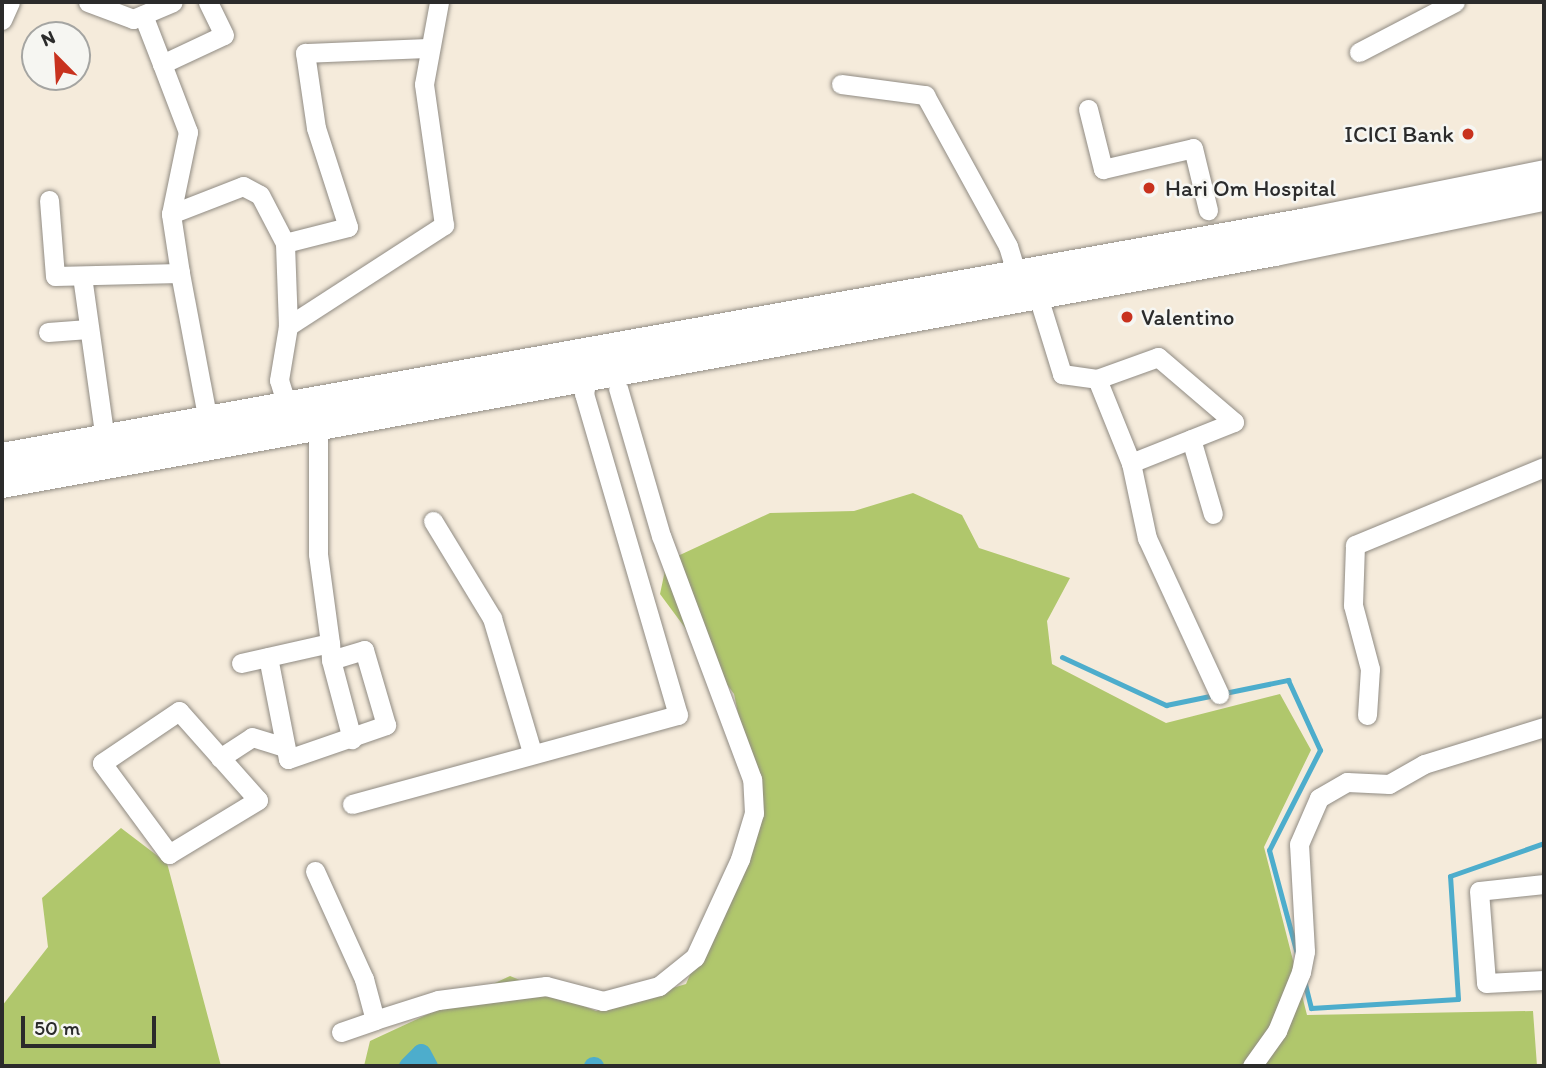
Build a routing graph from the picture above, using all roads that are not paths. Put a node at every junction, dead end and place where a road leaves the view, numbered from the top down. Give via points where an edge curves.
1 (10, 2) edge
2 (88, 2) edge
3 (173, 2) edge
4 (208, 2) edge
5 (439, 2) edge
6 (1455, 2) edge
7 (143, 15) junction
8 (2, 20) edge
9 (430, 48) junction
10 (1359, 52) dead end
11 (162, 64) junction
12 (841, 85) dead end
13 (1088, 109) dead end
14 (1544, 174) edge
15 (1544, 197) edge
16 (49, 200) dead end
17 (1208, 210) dead end
18 (171, 214) junction
19 (285, 243) junction
20 (180, 273) junction
21 (82, 276) junction
22 (1025, 287) junction
23 (288, 326) junction
24 (88, 330) junction
25 (48, 332) dead end
26 (624, 367) junction
27 (587, 377) junction
28 (1097, 379) junction
29 (287, 406) junction
30 (208, 421) junction
31 (318, 426) junction
32 (104, 439) junction
33 (1191, 439) junction
34 (2, 457) edge
35 (1131, 463) junction
36 (1544, 467) edge
37 (2, 484) edge
38 (1213, 514) dead end
39 (433, 521) dead end
40 (330, 651) junction
41 (268, 657) junction
42 (241, 663) dead end
43 (1219, 694) dead end
44 (1367, 715) dead end
45 (1544, 727) edge
46 (352, 739) junction
47 (282, 746) junction
48 (532, 752) junction
49 (220, 758) junction
50 (352, 804) dead end
51 (315, 871) dead end
52 (1544, 884) edge
53 (1544, 980) edge
54 (375, 1020) junction
55 (341, 1032) dead end
56 (1252, 1066) edge

1 - 8 street
2 - 7 street via 133,19
3 - 7 street
4 - 11 street via 224,35
5 - 9 street
6 - 10 street
7 - 11 street
9 - 19 street via 305,54 316,128 348,228
9 - 23 street via 424,84 444,225
11 - 18 street via 188,132
12 - 22 street via 926,95 1009,246
13 - 17 street via 1103,169 1193,148
14 - 22 main road
15 - 22 main road via 1275,252
16 - 21 street via 55,276
18 - 19 street via 243,186 260,195
18 - 20 street
19 - 23 street
20 - 21 street
20 - 30 street
21 - 24 street
22 - 26 main road
22 - 28 street via 1062,374
23 - 29 street via 279,380
24 - 25 street
24 - 32 street
26 - 27 main road
26 - 29 main road
26 - 54 street via 661,536 752,779 754,813 740,859 695,957 659,986 603,1001 546,986 438,1000
27 - 31 main road
27 - 48 street via 584,394 678,715
28 - 33 street via 1158,357 1234,422
28 - 35 street
29 - 30 main road
30 - 32 main road
31 - 37 main road
31 - 40 street via 318,554
32 - 34 main road
33 - 35 street
33 - 38 street
35 - 43 street via 1147,538
36 - 44 street via 1355,545 1353,605 1370,669
39 - 48 street via 492,618
40 - 41 street
40 - 46 street
40 - 46 street via 364,650 386,725
41 - 42 street
41 - 47 street
45 - 56 street via 1424,764 1389,784 1348,782 1319,798 1299,844 1305,951 1301,972 1277,1031
46 - 47 street via 288,759
47 - 49 street via 252,737
48 - 50 street
49 - 49 street via 258,800 169,854 103,763 179,712
51 - 54 street via 364,979
52 - 53 street via 1479,891 1486,984
54 - 55 street

